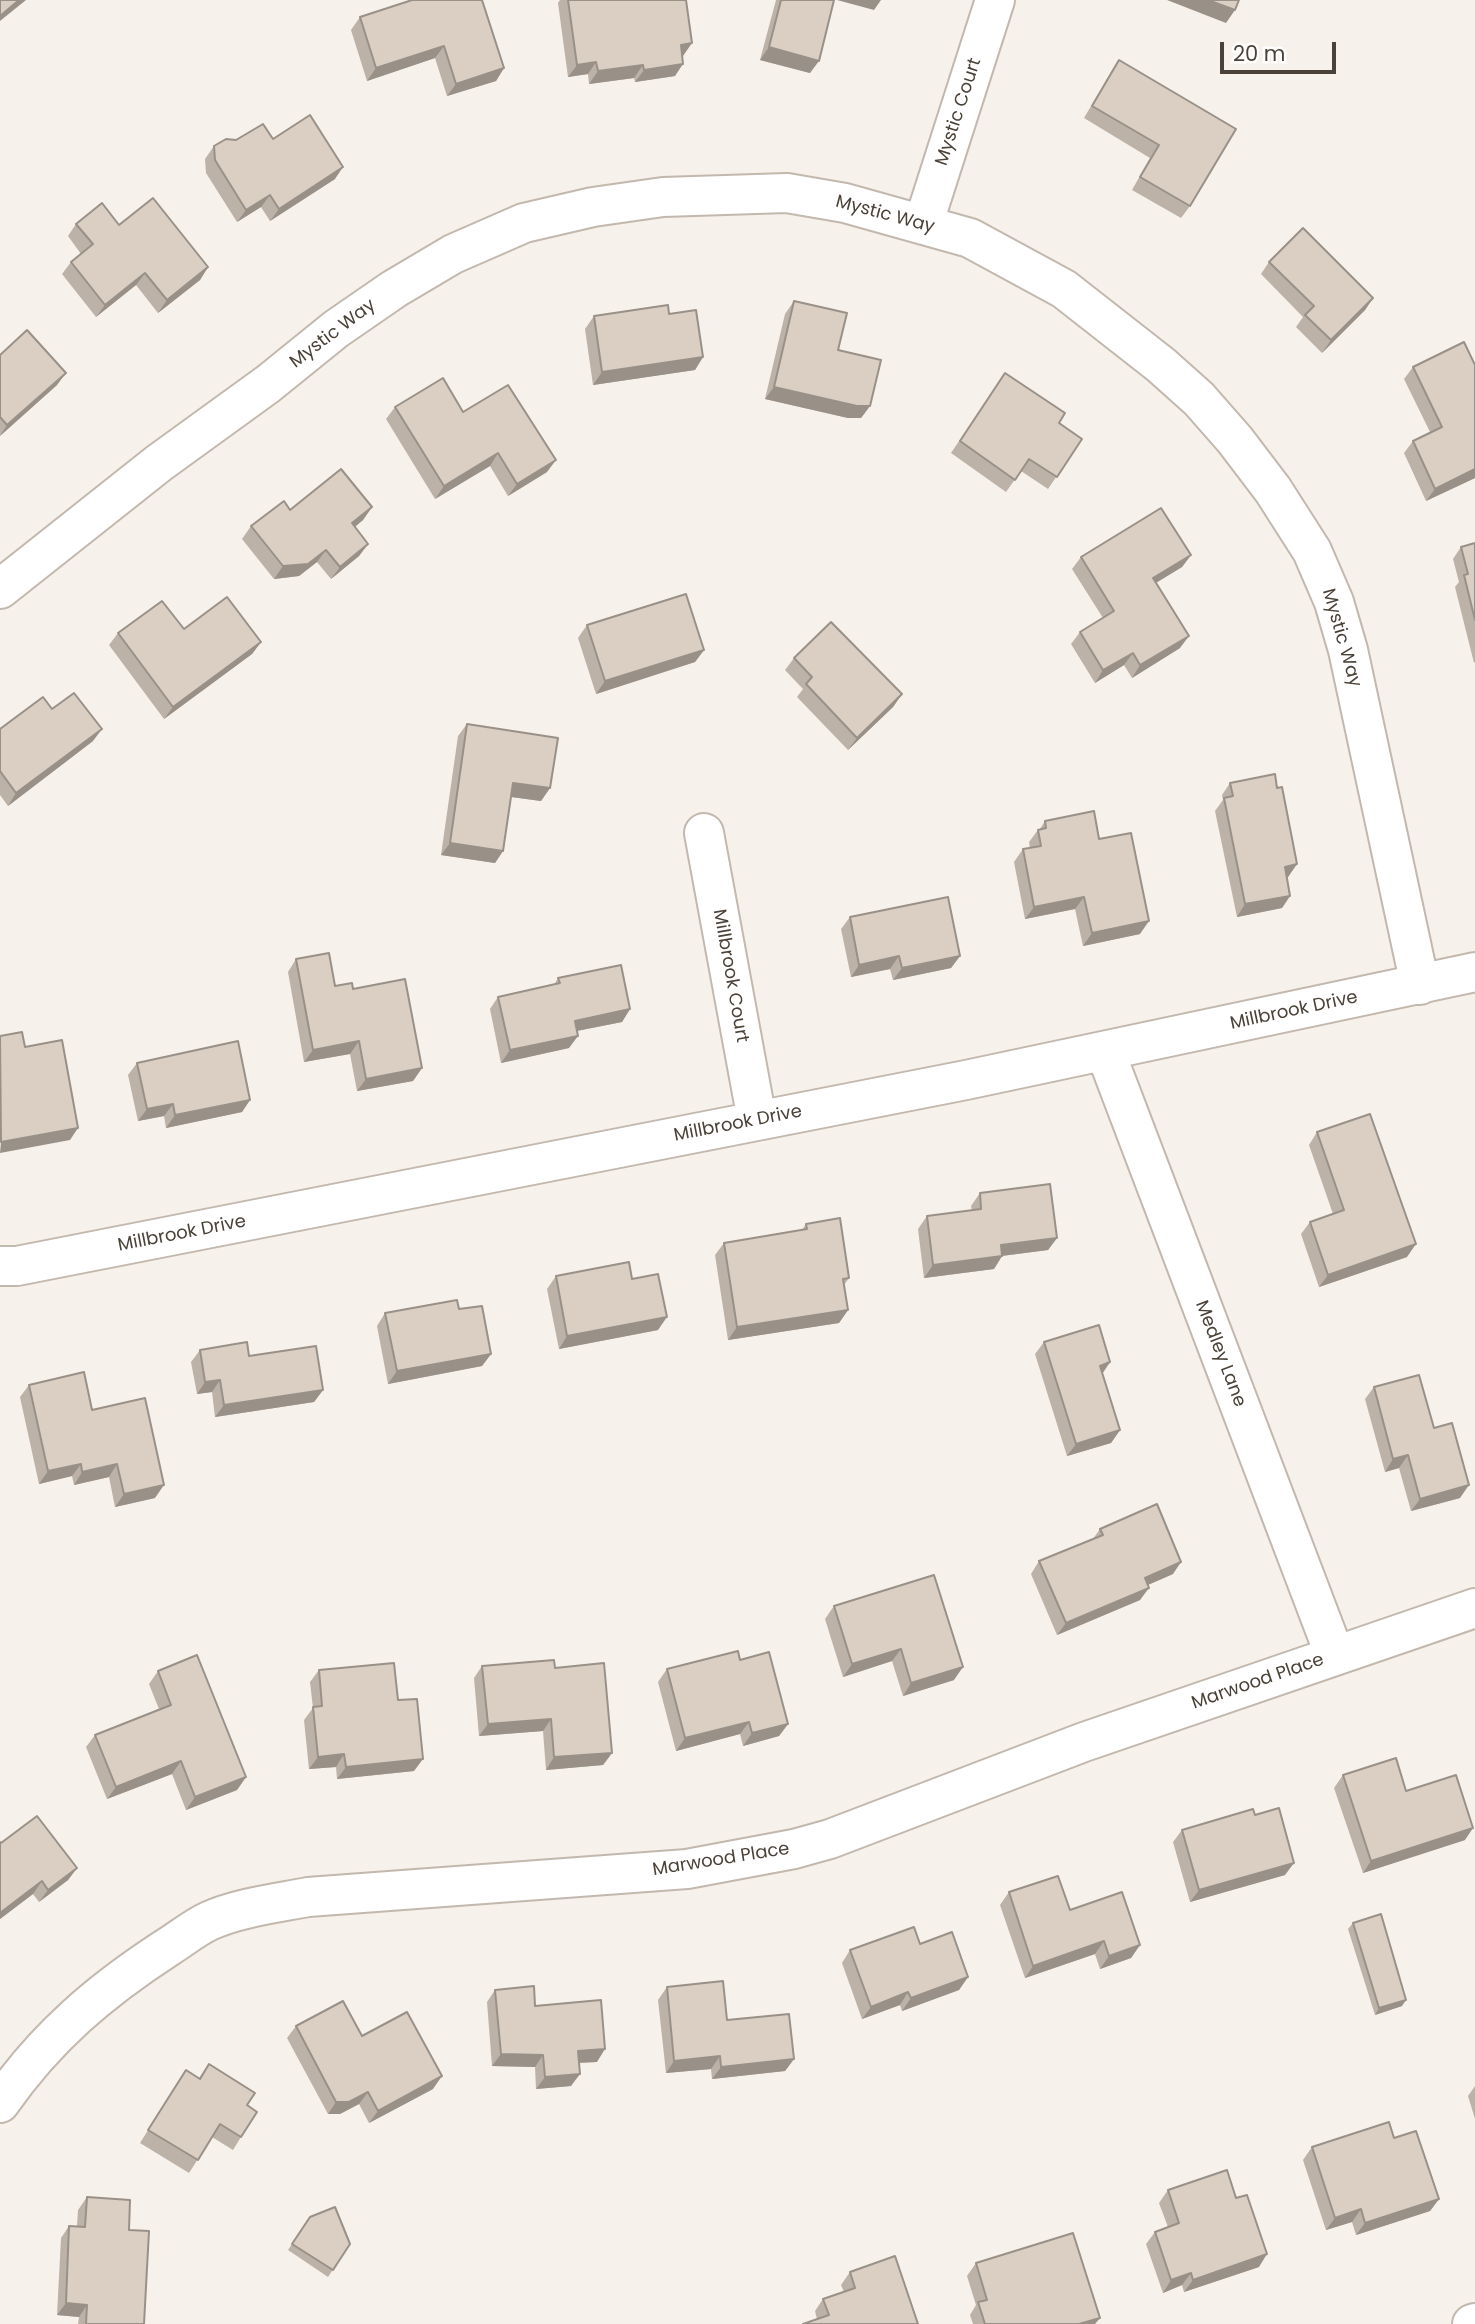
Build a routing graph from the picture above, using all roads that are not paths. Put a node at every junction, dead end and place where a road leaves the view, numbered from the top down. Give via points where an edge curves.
1 (995, 0) edge
2 (923, 225) junction
3 (0, 589) edge
4 (704, 833) dead end
5 (1475, 972) edge
6 (1420, 985) junction
7 (1105, 1051) junction
8 (757, 1120) junction
9 (0, 1266) edge
10 (1475, 1608) edge
11 (1335, 1656) junction
12 (0, 2103) edge

1 - 2 street, Mystic Court
2 - 3 street, Mystic Way via 845,203 787,193 663,197 524,223 453,254 355,316
2 - 6 street, Mystic Way via 970,238 1064,289 1199,399 1273,490 1311,551 1334,602
4 - 8 street, Millbrook Court
5 - 6 street, Millbrook Drive
6 - 7 street, Millbrook Drive
7 - 8 street, Millbrook Drive
7 - 11 street, Medley Lane
8 - 9 street, Millbrook Drive
10 - 11 street, Marwood Place
11 - 12 street, Marwood Place via 794,1849 687,1869 308,1897 209,1921 120,1978 24,2068

